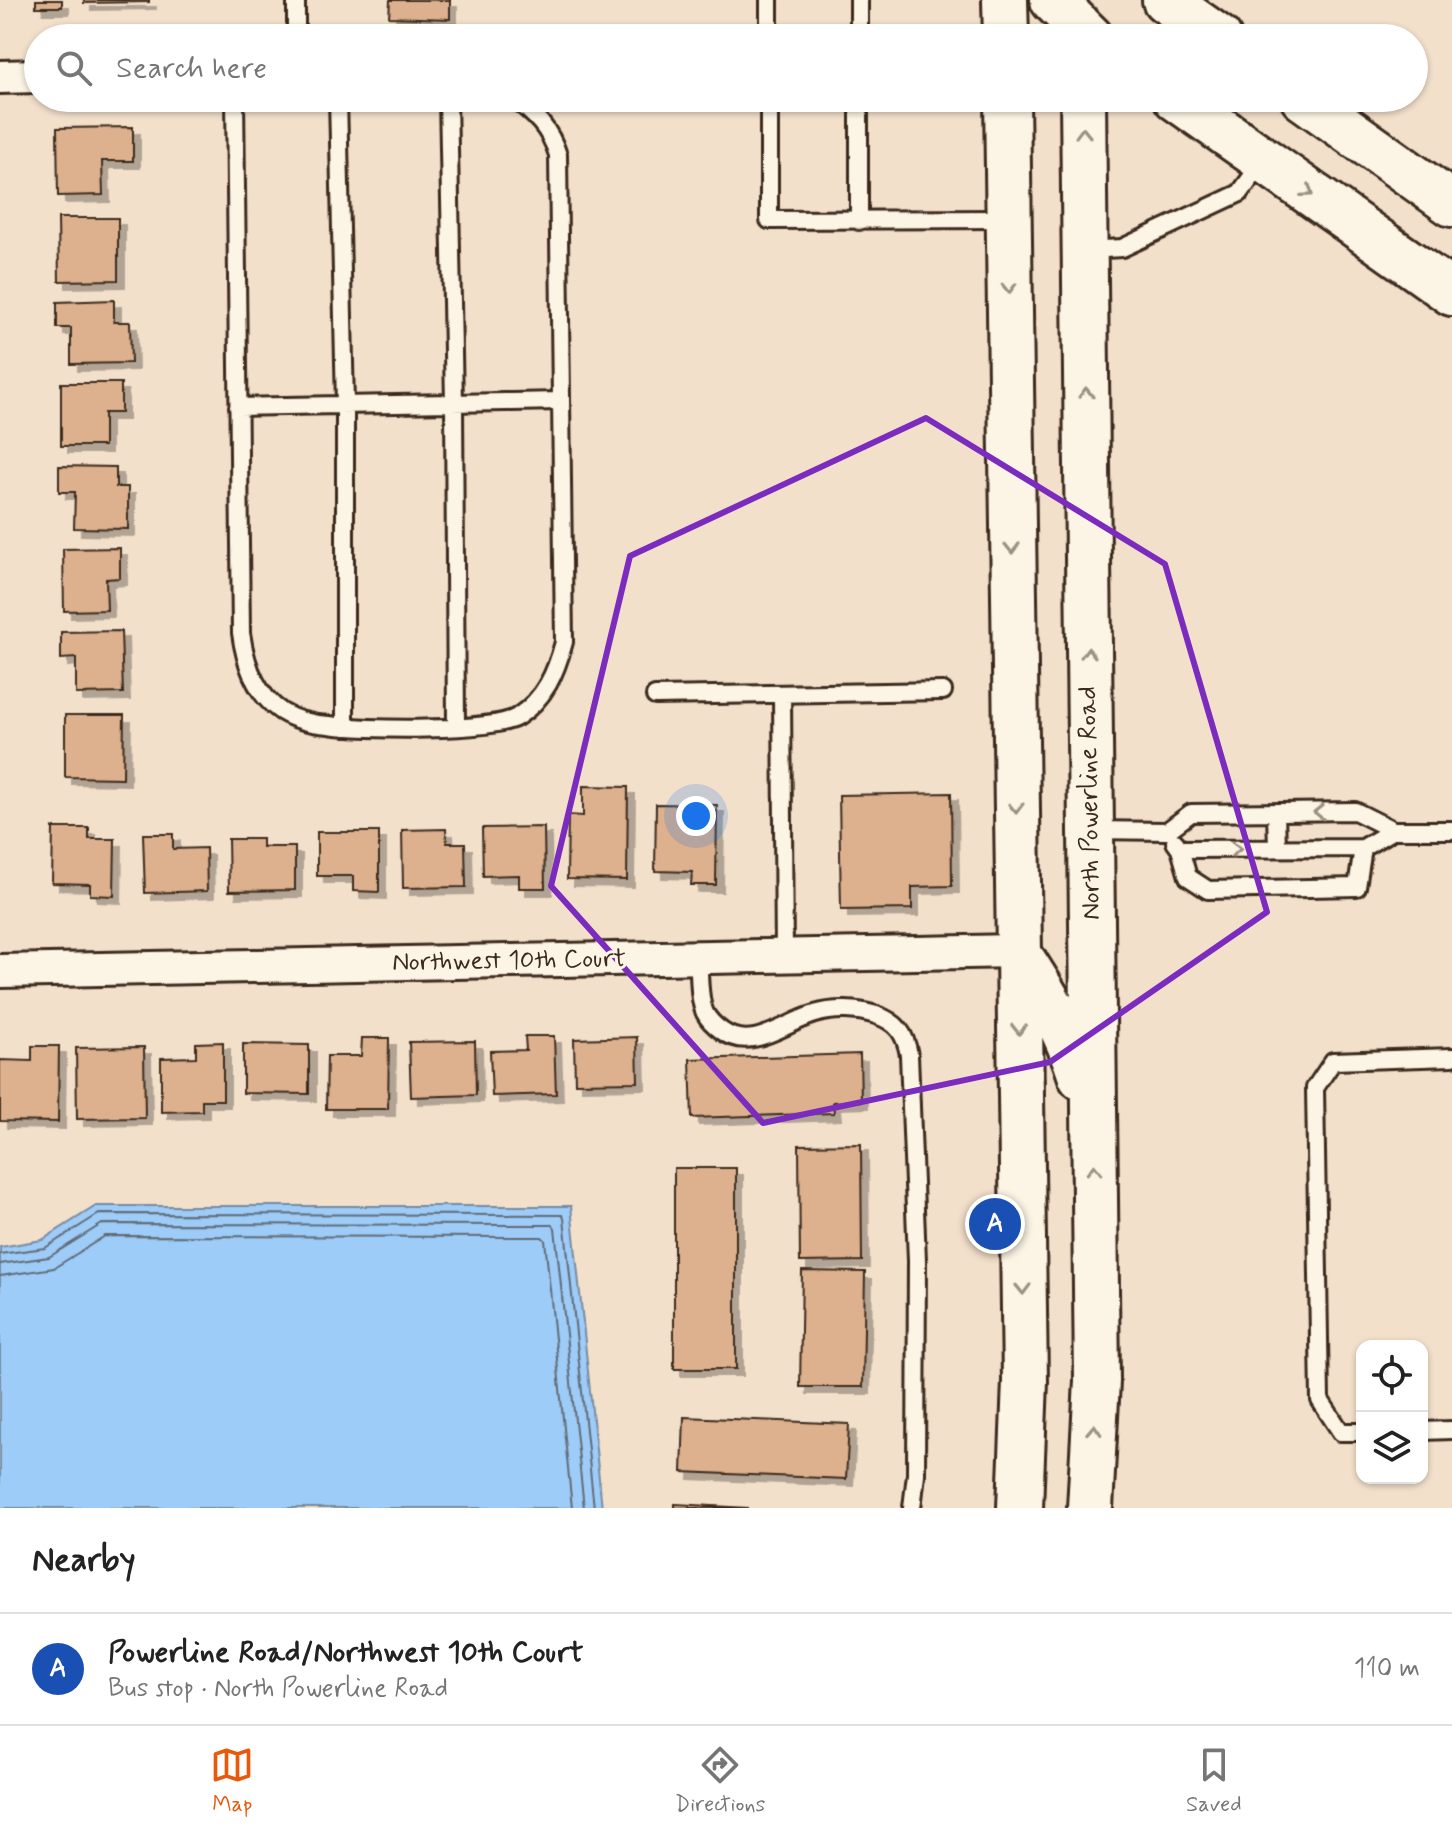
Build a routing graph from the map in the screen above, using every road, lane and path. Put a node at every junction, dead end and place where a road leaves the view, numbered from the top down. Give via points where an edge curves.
1 (296, 0) edge
2 (859, 0) edge
3 (1005, 0) edge
4 (1053, 0) edge
5 (1165, 0) edge
6 (766, 2) edge
7 (296, 24) edge
8 (768, 24) edge
9 (859, 24) edge
10 (1006, 24) edge
11 (1081, 24) edge
12 (1199, 24) edge
13 (24, 76) edge
14 (0, 77) edge
15 (235, 112) edge
16 (338, 112) edge
17 (448, 112) edge
18 (531, 112) edge
19 (769, 112) edge
20 (859, 112) edge
21 (1007, 112) edge
22 (1083, 112) edge
23 (1196, 112) edge
24 (1323, 112) edge
25 (1264, 160) junction
26 (1452, 204) edge
27 (1008, 219) junction
28 (859, 221) junction
29 (1084, 250) junction
30 (1452, 293) edge
31 (561, 401) junction
32 (454, 403) junction
33 (345, 405) junction
34 (238, 407) junction
35 (943, 691) dead end
36 (782, 694) junction
37 (655, 696) dead end
38 (456, 726) junction
39 (345, 727) junction
40 (1276, 813) junction
41 (1090, 830) junction
42 (1393, 830) junction
43 (1452, 830) edge
44 (1167, 831) junction
45 (1277, 848) junction
46 (1363, 848) junction
47 (1180, 849) junction
48 (1017, 951) junction
49 (784, 956) junction
50 (698, 958) junction
51 (0, 971) edge
52 (1452, 1057) edge
53 (1093, 1113) junction
54 (1452, 1430) edge
55 (1428, 1431) edge
56 (1356, 1432) edge
57 (912, 1508) edge
58 (1020, 1508) edge
59 (1090, 1508) edge

1 - 7 lane
2 - 9 lane
3 - 10 main road
4 - 11 main road
5 - 12 main road
6 - 8 lane
13 - 14 street
15 - 34 lane
16 - 33 lane
17 - 32 lane
18 - 31 lane via 548,130 558,155
19 - 28 lane via 769,220
20 - 28 lane
21 - 27 main road
29 -> 22 main road, North Powerline Road
23 - 25 main road
24 - 26 main road
25 - 29 lane via 1240,193 1122,248
25 -> 30 main road
27 - 28 lane
27 -> 48 main road
41 -> 29 main road, North Powerline Road
31 - 32 lane
31 - 38 lane via 564,642 553,679 514,719
32 - 33 lane
32 - 38 lane
33 - 34 lane
33 - 39 lane
34 - 39 lane via 241,633 246,661 268,700 283,713
35 - 36 lane
36 - 37 lane
36 - 49 lane
38 - 39 lane
42 -> 40 lane via 1355,811
40 - 44 lane via 1191,813
40 - 45 lane
41 - 44 lane
41 - 53 main road, North Powerline Road
42 - 43 lane
42 - 46 lane
44 - 47 lane
45 - 46 lane
47 -> 45 lane
46 - 47 lane via 1357,887 1208,890 1188,877
48 - 49 street, Northwest 10th Court
48 - 53 main road via 1069,1036
48 -> 58 main road via 1025,1381
49 - 50 street, Northwest 10th Court
50 - 51 street, Northwest 10th Court
50 - 57 lane via 704,1012 728,1035 764,1036 818,1013 840,1010 887,1019 906,1041 917,1261
52 - 56 lane via 1333,1061 1315,1088 1320,1400 1341,1432
59 -> 53 main road, North Powerline Road via 1097,1381
54 - 55 lane

